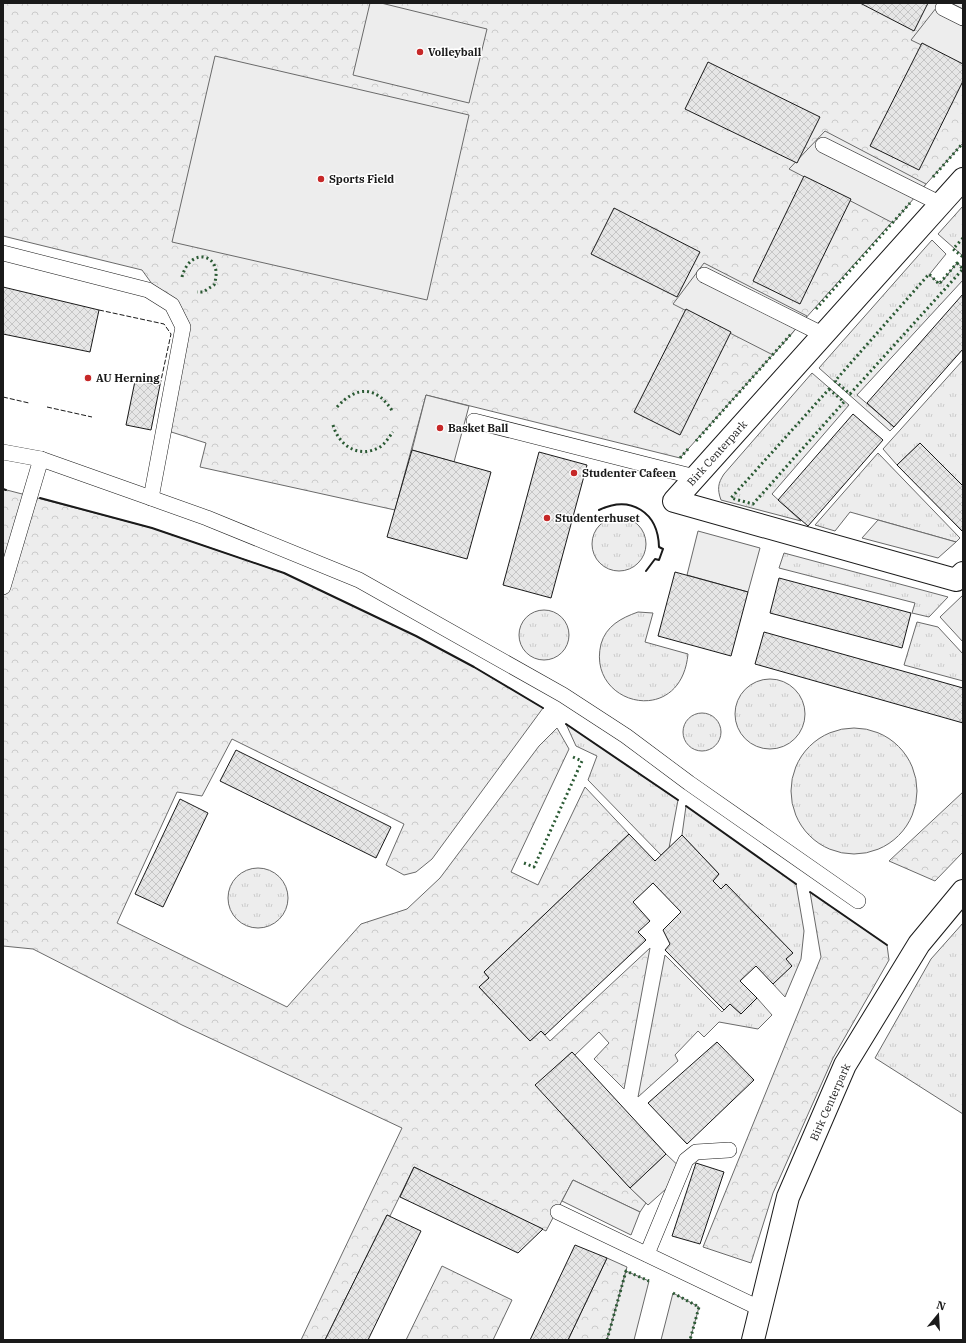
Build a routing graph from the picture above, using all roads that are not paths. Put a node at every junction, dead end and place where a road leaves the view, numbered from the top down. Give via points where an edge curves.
1 (943, 8) dead end
2 (963, 18) edge
3 (823, 145) dead end
4 (963, 180) edge
5 (941, 204) junction
6 (3, 253) edge
7 (704, 275) dead end
8 (824, 335) junction
9 (474, 421) dead end
10 (3, 452) edge
11 (40, 459) junction
12 (696, 477) junction
13 (151, 498) junction
14 (963, 573) edge
15 (3, 587) edge
16 (963, 891) edge
17 (858, 901) dead end
18 (729, 1150) dead end
19 (558, 1212) dead end
20 (647, 1254) junction
21 (761, 1309) junction
22 (753, 1340) edge

1 - 2 lane
3 - 5 lane
4 - 5 street, Birk Centerpark
5 - 8 street, Birk Centerpark
6 - 13 lane via 148,290 172,305 183,327
7 - 8 lane
8 - 12 street, Birk Centerpark
9 - 12 lane
10 - 11 lane
11 - 13 lane
11 - 15 lane
12 - 14 street, Birk Centerpark via 674,501 956,580
13 - 17 lane via 360,580 556,691 626,736
16 - 21 street, Birk Centerpark via 919,944 845,1065 788,1197
18 - 20 lane via 696,1152 686,1160
19 - 20 lane
20 - 21 lane
21 - 22 street, Birk Centerpark

